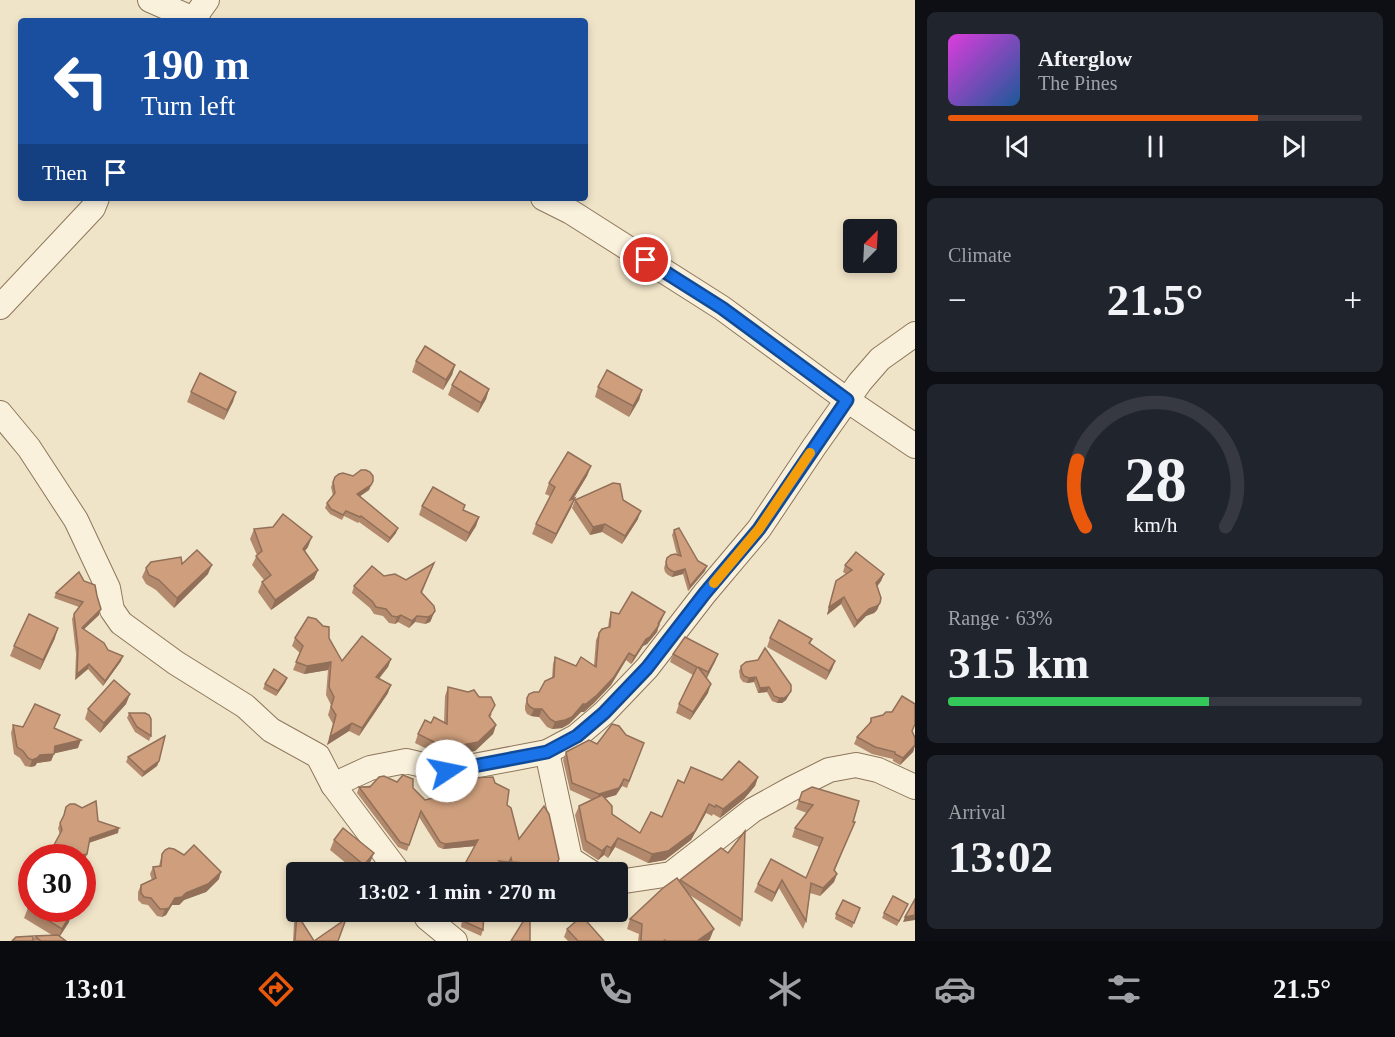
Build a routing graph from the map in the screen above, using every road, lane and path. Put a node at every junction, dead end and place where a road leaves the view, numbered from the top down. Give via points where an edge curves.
1 (150, 0) edge
2 (198, 15) edge
3 (96, 201) edge
4 (549, 201) edge
5 (0, 307) edge
6 (915, 334) edge
7 (847, 400) junction
8 (0, 413) edge
9 (915, 446) edge
10 (547, 752) junction
11 (333, 785) junction
12 (915, 787) edge
13 (391, 862) edge
14 (575, 862) edge
15 (628, 880) edge
16 (432, 922) edge
17 (455, 941) edge

1 - 2 street
3 - 5 street
4 - 7 street via 722,308
6 - 7 street via 880,359
7 - 9 street
7 - 10 street via 759,529 647,668 595,721
8 - 11 street via 29,448 76,520 108,588 112,610 121,623 245,706 271,730 318,756
10 - 11 street via 447,771 406,761 370,768
10 - 14 street via 570,859
11 - 13 street
12 - 15 street via 878,770 856,765 829,770 753,810 670,874
16 - 17 street

